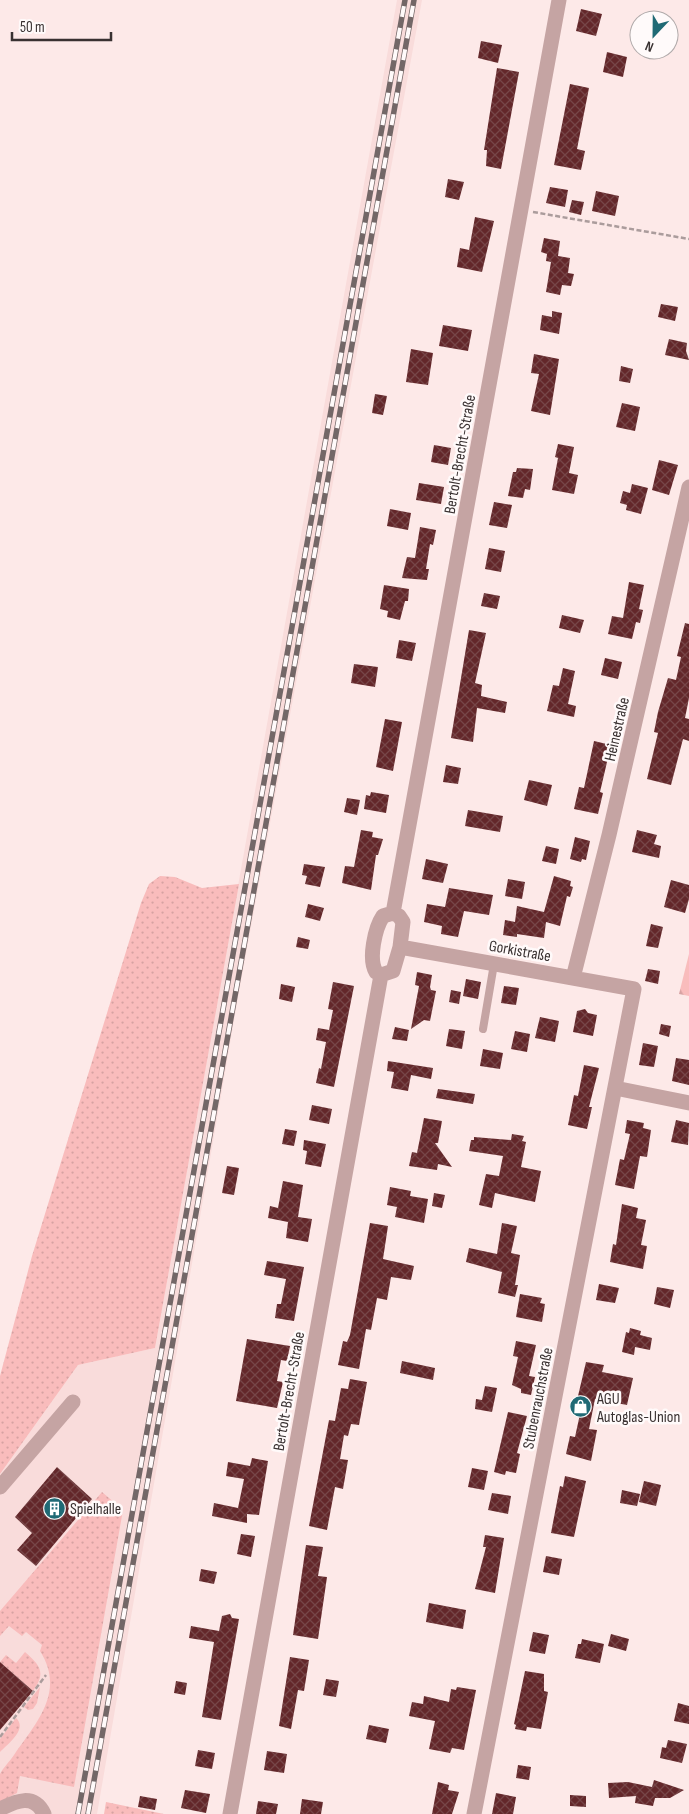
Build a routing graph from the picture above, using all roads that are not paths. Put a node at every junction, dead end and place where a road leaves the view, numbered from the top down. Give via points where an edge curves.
1 (559, 0) edge
2 (689, 487) edge
3 (393, 914) junction
4 (400, 947) junction
5 (494, 964) junction
6 (381, 974) junction
7 (573, 978) junction
8 (634, 989) joint
9 (483, 1028) dead end
10 (615, 1088) junction
11 (689, 1103) edge
12 (73, 1402) dead end
13 (0, 1487) edge
14 (0, 1809) edge
15 (44, 1814) edge
16 (230, 1814) edge
17 (474, 1814) edge

1 - 3 street, Bertolt-Brecht-Straße
2 - 7 street, Heinestraße
3 - 4 street via 403,922
3 - 6 street, Bertolt-Brecht-Straße via 383,916 379,922 372,966
4 - 5 street, Gorkistraße
4 - 6 street via 393,971
5 - 7 street, Gorkistraße
5 - 9 lane
6 - 16 street, Bertolt-Brecht-Straße
7 - 8 street, Gorkistraße
8 - 10 street, Stubenrauchstraße
10 - 11 street
10 - 17 street, Stubenrauchstraße
12 - 13 street
14 - 15 street via 26,1800 37,1803

